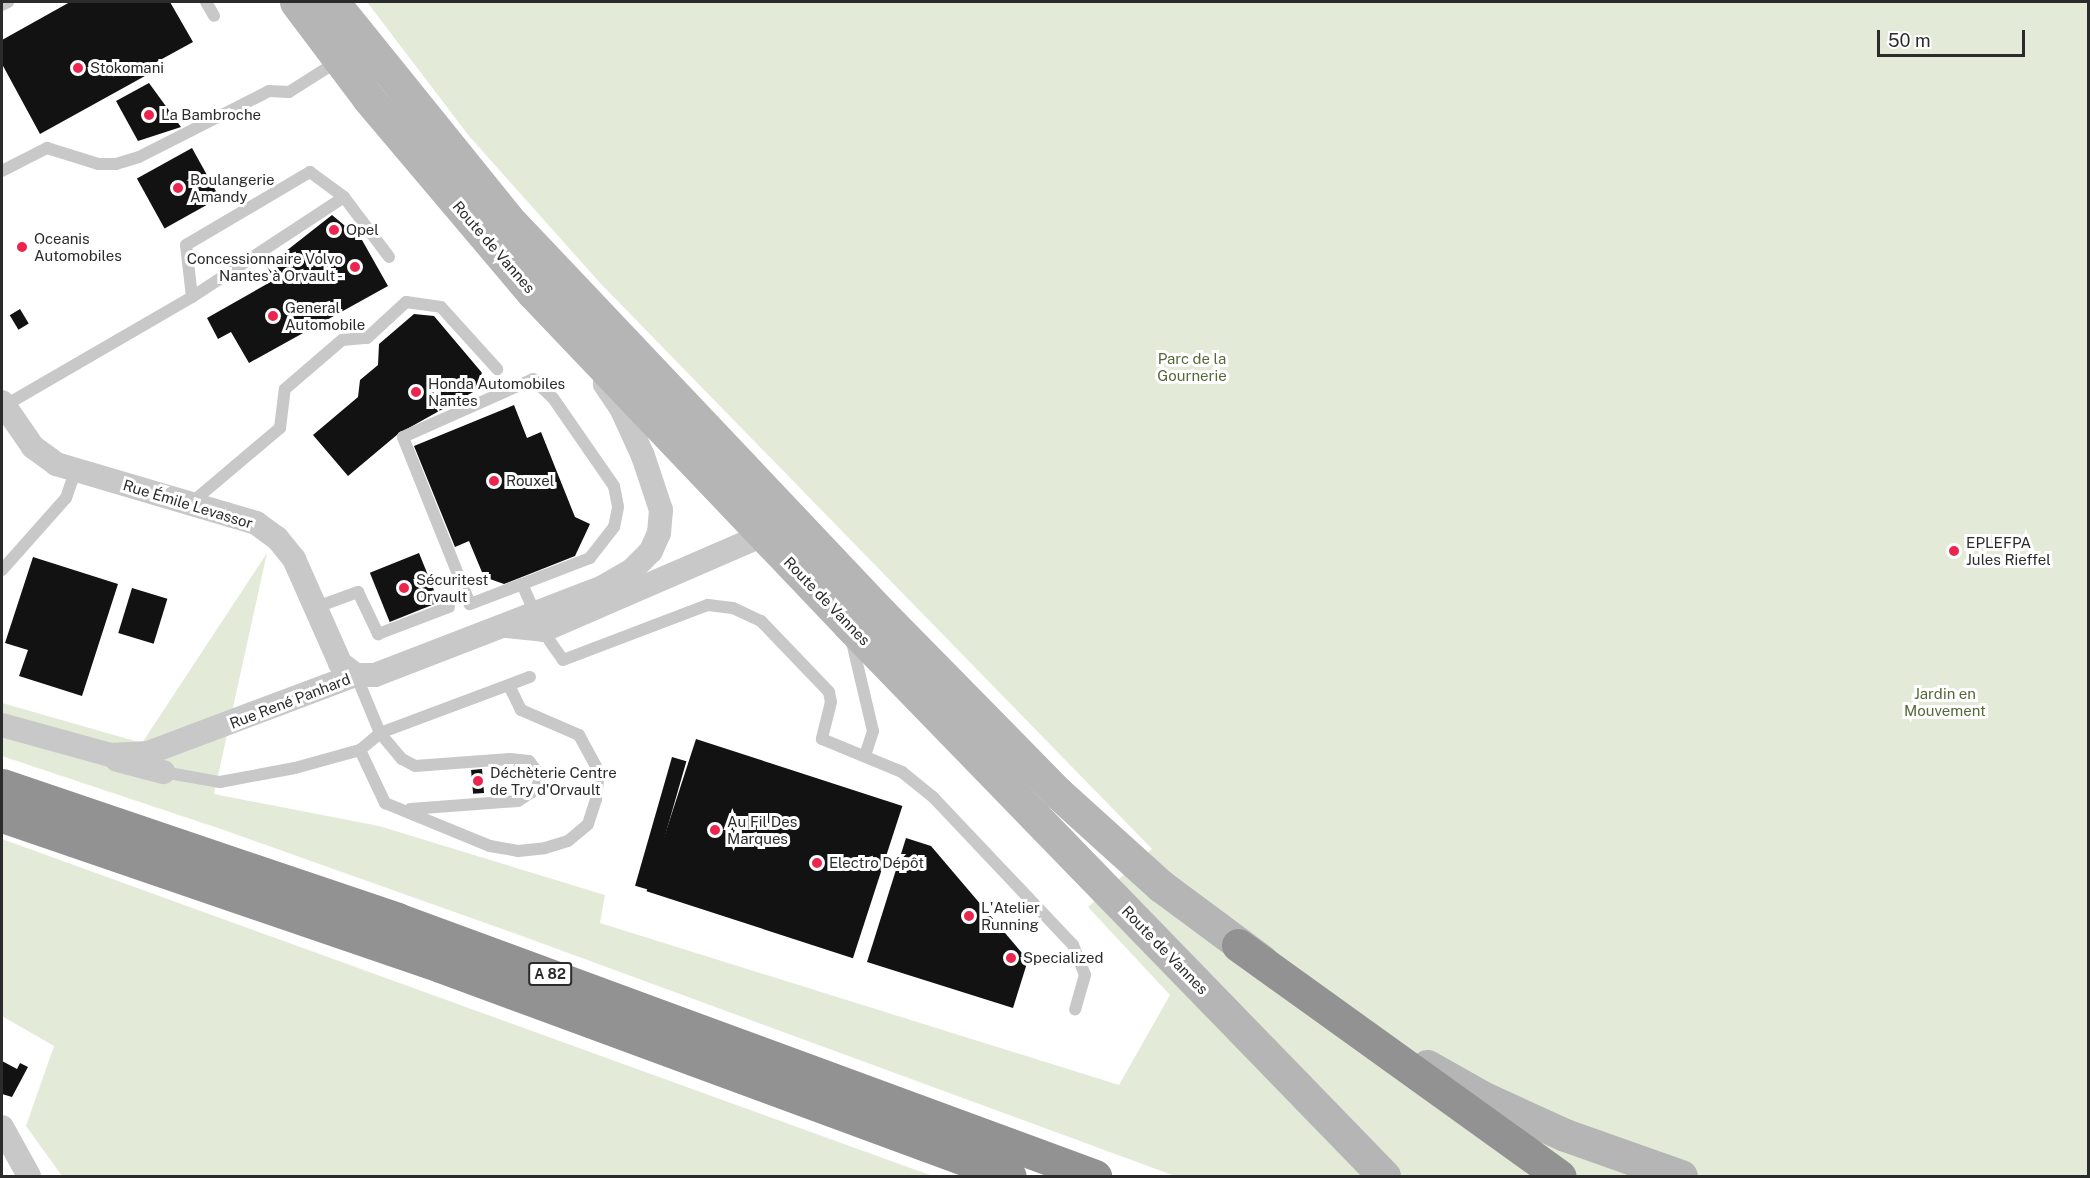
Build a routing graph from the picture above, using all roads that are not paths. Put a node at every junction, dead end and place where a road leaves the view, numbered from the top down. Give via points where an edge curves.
1 (8, 2) edge
2 (206, 2) edge
3 (296, 2) edge
4 (333, 2) edge
5 (2, 5) edge
6 (214, 16) dead end
7 (340, 60) junction
8 (2, 171) edge
9 (344, 197) junction
10 (389, 257) dead end
11 (192, 297) junction
12 (570, 332) junction
13 (497, 369) dead end
14 (3, 404) edge
15 (76, 469) junction
16 (190, 504) junction
17 (764, 535) junction
18 (2, 570) edge
19 (522, 584) junction
20 (449, 607) dead end
21 (314, 608) junction
22 (849, 625) junction
23 (543, 628) junction
24 (356, 675) junction
25 (530, 677) dead end
26 (510, 687) junction
27 (2, 725) edge
28 (380, 733) junction
29 (360, 750) junction
30 (110, 755) junction
31 (865, 755) junction
32 (163, 772) joint
33 (2, 785) edge
34 (405, 809) junction
35 (2, 816) edge
36 (1238, 945) junction
37 (1074, 1010) dead end
38 (2, 1127) edge
39 (29, 1176) edge
40 (1010, 1176) edge
41 (1095, 1176) edge
42 (1384, 1176) edge
43 (1560, 1176) edge
44 (1681, 1176) edge

1 - 5 lane
2 - 6 lane
3 - 7 main road, Route de Vannes
4 - 36 main road, Route de Vannes via 507,218 643,366 1058,792 1161,886
7 - 8 lane via 289,92 269,91 116,164 98,164 47,148
7 - 12 main road, Route de Vannes via 484,237
9 - 10 lane
9 - 11 lane
9 - 11 lane via 310,172 186,245
11 - 14 lane
12 - 17 main road, Route de Vannes
12 - 23 street, Rue René Panhard via 621,408 643,456 661,510 659,533 651,551 632,570
13 - 16 lane via 441,307 406,302 367,338 342,340 285,389 280,428
14 - 15 street, Rue Émile Levassor via 33,447 56,464
15 - 16 street, Rue Émile Levassor
15 - 18 lane via 66,498
16 - 21 street, Rue Émile Levassor via 256,523 277,538 294,559
17 - 22 main road, Route de Vannes
17 - 23 street, Rue René Panhard
19 - 19 lane via 590,558 614,527 618,507 614,486 553,398 533,379 403,437 470,604
19 - 23 lane
20 - 21 lane via 378,634 358,592
21 - 24 street, Rue Émile Levassor via 340,663
22 - 31 lane via 873,730
22 - 42 main road, Route de Vannes
23 - 24 street, Rue René Panhard via 502,626 375,675
23 - 31 lane via 563,660 708,605 750,614 829,692 822,739
24 - 28 lane
24 - 30 street, Rue René Panhard via 148,753
25 - 26 lane
26 - 28 lane
26 - 34 lane via 521,710 579,735 592,752 599,772 588,824 568,841 518,851 490,846
27 - 30 street, Rue René Panhard
28 - 29 lane
28 - 34 lane via 402,759 415,765 510,759 529,762 540,775 537,789 518,801
29 - 32 lane via 295,768 220,782
29 - 34 lane via 385,803
30 - 32 street, Rue René Panhard
31 - 37 lane via 902,771 933,797 1072,945 1085,975
33 - 41 highway, A 82 via 397,919
35 - 40 highway, A 82 via 440,966
36 - 43 highway
36 - 44 main road, Route de Vannes via 1484,1098 1565,1135
38 - 39 street

